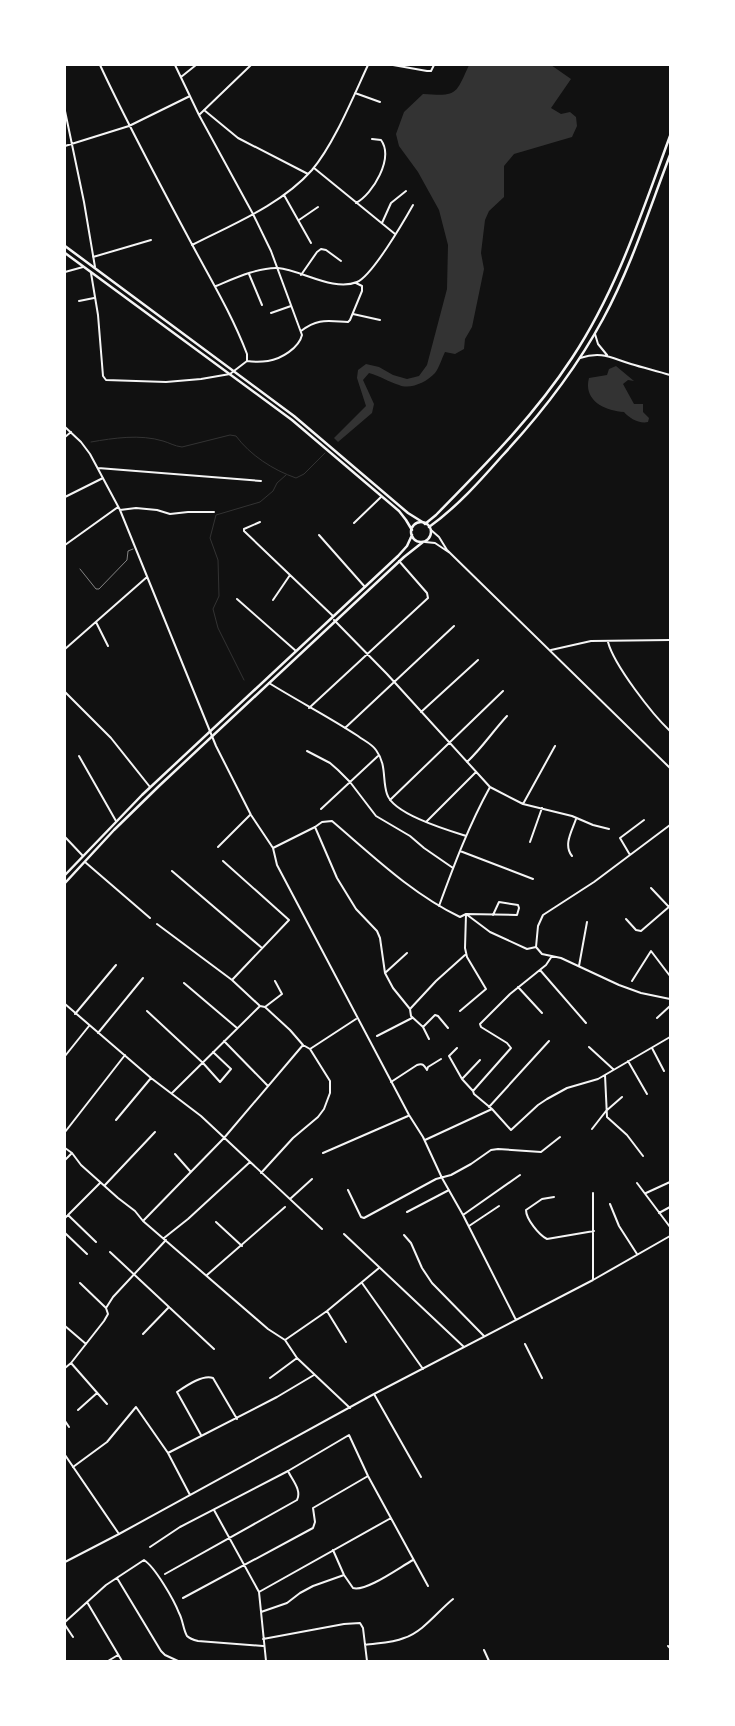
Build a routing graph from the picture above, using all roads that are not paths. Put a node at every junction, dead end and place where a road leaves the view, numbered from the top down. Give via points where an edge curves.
1 (100, 65) edge
2 (175, 65) edge
3 (196, 65) edge
4 (251, 65) edge
5 (368, 65) edge
6 (393, 65) edge
7 (434, 65) edge
8 (181, 77) junction
9 (355, 93) junction
10 (190, 96) junction
11 (380, 102) dead end
12 (204, 110) junction
13 (65, 111) edge
14 (199, 115) junction
15 (129, 126) junction
16 (670, 136) edge
17 (372, 139) dead end
18 (72, 144) junction
19 (65, 146) edge
20 (670, 155) edge
21 (314, 168) junction
22 (308, 174) junction
23 (406, 192) dead end
24 (284, 195) junction
25 (356, 203) junction
26 (413, 206) dead end
27 (318, 207) dead end
28 (253, 214) junction
29 (299, 220) junction
30 (382, 223) junction
31 (394, 234) junction
32 (151, 240) dead end
33 (311, 243) dead end
34 (192, 245) junction
35 (65, 246) edge
36 (65, 253) edge
37 (94, 257) junction
38 (341, 261) dead end
39 (83, 267) junction
40 (278, 268) junction
41 (96, 270) junction
42 (65, 272) edge
43 (91, 273) junction
44 (249, 274) junction
45 (301, 275) junction
46 (356, 283) junction
47 (216, 286) junction
48 (94, 298) junction
49 (79, 301) dead end
50 (262, 304) dead end
51 (291, 306) junction
52 (271, 314) dead end
53 (354, 314) junction
54 (380, 320) dead end
55 (301, 331) junction
56 (595, 334) junction
57 (607, 355) junction
58 (580, 358) junction
59 (247, 361) junction
60 (234, 372) junction
61 (230, 374) junction
62 (670, 375) edge
63 (65, 427) edge
64 (71, 432) junction
65 (65, 436) edge
66 (98, 468) junction
67 (104, 478) junction
68 (261, 480) dead end
69 (382, 496) junction
70 (65, 497) edge
71 (119, 508) junction
72 (214, 512) dead end
73 (260, 522) dead end
74 (354, 523) dead end
75 (425, 523) junction
76 (430, 529) junction
77 (412, 530) junction
78 (320, 535) dead end
79 (412, 535) junction
80 (424, 542) junction
81 (65, 545) edge
82 (135, 548) junction
83 (453, 553) junction
84 (399, 561) junction
85 (80, 569) dead end
86 (290, 575) junction
87 (147, 577) junction
88 (365, 586) junction
89 (237, 600) dead end
90 (273, 600) dead end
91 (333, 617) junction
92 (96, 622) junction
93 (335, 622) junction
94 (454, 626) dead end
95 (670, 640) edge
96 (608, 642) junction
97 (108, 646) dead end
98 (65, 649) edge
99 (551, 650) junction
100 (296, 651) junction
101 (367, 654) junction
102 (478, 660) dead end
103 (269, 683) junction
104 (394, 683) junction
105 (503, 691) dead end
106 (65, 692) edge
107 (309, 708) junction
108 (421, 712) junction
109 (507, 716) dead end
110 (345, 728) junction
111 (211, 731) junction
112 (670, 731) edge
113 (213, 735) junction
114 (449, 742) junction
115 (556, 746) dead end
116 (307, 752) dead end
117 (80, 756) dead end
118 (378, 756) junction
119 (467, 762) junction
120 (670, 768) edge
121 (476, 772) junction
122 (350, 782) junction
123 (490, 787) junction
124 (150, 788) junction
125 (389, 800) junction
126 (523, 804) junction
127 (542, 808) junction
128 (321, 810) dead end
129 (250, 815) junction
130 (577, 818) junction
131 (644, 820) dead end
132 (116, 821) junction
133 (426, 822) junction
134 (670, 825) edge
135 (315, 827) junction
136 (609, 829) dead end
137 (466, 836) junction
138 (65, 837) edge
139 (530, 842) dead end
140 (218, 846) dead end
141 (273, 848) junction
142 (460, 851) junction
143 (630, 855) junction
144 (83, 856) junction
145 (572, 856) dead end
146 (223, 861) dead end
147 (84, 862) junction
148 (453, 868) junction
149 (172, 871) dead end
150 (65, 875) edge
151 (533, 879) dead end
152 (65, 883) edge
153 (650, 888) dead end
154 (439, 906) junction
155 (670, 907) edge
156 (466, 914) junction
157 (493, 915) junction
158 (150, 918) dead end
159 (626, 919) dead end
160 (587, 922) dead end
161 (157, 924) dead end
162 (536, 947) junction
163 (262, 948) junction
164 (407, 953) dead end
165 (466, 954) junction
166 (552, 956) junction
167 (116, 965) dead end
168 (579, 966) junction
169 (540, 970) junction
170 (385, 973) junction
171 (670, 976) edge
172 (143, 978) dead end
173 (232, 980) junction
174 (275, 980) dead end
175 (632, 981) dead end
176 (184, 983) dead end
177 (518, 987) junction
178 (670, 999) edge
179 (65, 1004) edge
180 (260, 1006) junction
181 (670, 1006) edge
182 (266, 1007) junction
183 (410, 1009) junction
184 (460, 1011) dead end
185 (147, 1012) dead end
186 (542, 1013) dead end
187 (76, 1014) junction
188 (357, 1018) junction
189 (412, 1018) junction
190 (656, 1018) dead end
191 (586, 1023) dead end
192 (89, 1026) junction
193 (423, 1027) junction
194 (237, 1028) junction
195 (448, 1028) dead end
196 (98, 1032) junction
197 (377, 1036) dead end
198 (429, 1038) dead end
199 (670, 1038) edge
200 (224, 1040) junction
201 (549, 1042) dead end
202 (303, 1045) junction
203 (589, 1047) dead end
204 (458, 1048) dead end
205 (652, 1048) junction
206 (310, 1049) junction
207 (213, 1052) junction
208 (125, 1055) junction
209 (65, 1056) edge
210 (441, 1059) dead end
211 (480, 1060) dead end
212 (627, 1061) junction
213 (203, 1063) junction
214 (613, 1069) junction
215 (664, 1071) dead end
216 (605, 1075) junction
217 (151, 1078) junction
218 (462, 1079) junction
219 (391, 1082) junction
220 (268, 1086) junction
221 (473, 1090) junction
222 (172, 1093) junction
223 (647, 1094) dead end
224 (622, 1097) dead end
225 (490, 1108) junction
226 (606, 1111) junction
227 (409, 1115) junction
228 (116, 1120) dead end
229 (592, 1129) dead end
230 (65, 1132) edge
231 (155, 1132) dead end
232 (560, 1137) dead end
233 (224, 1138) junction
234 (425, 1140) junction
235 (65, 1148) edge
236 (72, 1153) junction
237 (323, 1153) dead end
238 (175, 1154) dead end
239 (643, 1156) dead end
240 (65, 1160) edge
241 (250, 1162) junction
242 (191, 1171) junction
243 (261, 1173) junction
244 (520, 1175) dead end
245 (442, 1178) junction
246 (312, 1179) dead end
247 (101, 1182) junction
248 (670, 1182) edge
249 (637, 1183) dead end
250 (105, 1185) junction
251 (348, 1190) dead end
252 (449, 1190) junction
253 (593, 1192) dead end
254 (646, 1194) junction
255 (554, 1196) dead end
256 (290, 1199) junction
257 (610, 1204) dead end
258 (499, 1206) dead end
259 (285, 1207) dead end
260 (670, 1207) edge
261 (407, 1212) dead end
262 (659, 1213) junction
263 (68, 1215) junction
264 (463, 1215) junction
265 (65, 1218) edge
266 (143, 1221) junction
267 (216, 1222) dead end
268 (469, 1226) junction
269 (670, 1227) edge
270 (322, 1229) dead end
271 (594, 1231) junction
272 (65, 1233) edge
273 (344, 1234) dead end
274 (404, 1235) dead end
275 (670, 1236) edge
276 (165, 1239) junction
277 (96, 1242) dead end
278 (242, 1246) junction
279 (110, 1252) dead end
280 (86, 1254) dead end
281 (638, 1255) junction
282 (380, 1268) junction
283 (134, 1274) junction
284 (207, 1275) junction
285 (594, 1280) junction
286 (80, 1282) dead end
287 (362, 1283) junction
288 (169, 1306) junction
289 (106, 1308) junction
290 (327, 1311) junction
291 (516, 1320) junction
292 (65, 1326) edge
293 (143, 1334) dead end
294 (485, 1336) junction
295 (284, 1340) junction
296 (346, 1342) dead end
297 (525, 1344) dead end
298 (86, 1345) junction
299 (464, 1347) junction
300 (214, 1349) dead end
301 (297, 1358) junction
302 (71, 1363) junction
303 (65, 1368) edge
304 (423, 1369) junction
305 (314, 1374) junction
306 (270, 1378) dead end
307 (542, 1378) dead end
308 (98, 1393) junction
309 (374, 1394) junction
310 (107, 1404) dead end
311 (350, 1408) junction
312 (78, 1410) dead end
313 (237, 1418) junction
314 (65, 1421) edge
315 (69, 1427) dead end
316 (201, 1436) junction
317 (168, 1453) junction
318 (65, 1455) edge
319 (73, 1467) junction
320 (288, 1471) junction
321 (368, 1476) junction
322 (422, 1477) dead end
323 (190, 1495) junction
324 (214, 1509) junction
325 (391, 1518) junction
326 (119, 1534) junction
327 (229, 1537) junction
328 (150, 1547) dead end
329 (333, 1550) junction
330 (413, 1560) junction
331 (65, 1562) edge
332 (245, 1565) junction
333 (165, 1574) dead end
334 (344, 1575) junction
335 (117, 1578) junction
336 (428, 1586) dead end
337 (259, 1592) junction
338 (183, 1598) dead end
339 (453, 1598) dead end
340 (87, 1602) junction
341 (260, 1612) junction
342 (65, 1624) edge
343 (73, 1638) dead end
344 (263, 1639) junction
345 (365, 1645) junction
346 (263, 1646) junction
347 (484, 1650) dead end
348 (118, 1655) junction
349 (108, 1661) edge
350 (122, 1661) edge
351 (178, 1661) edge
352 (266, 1661) edge
353 (367, 1661) edge
354 (489, 1661) edge

1 - 15 street
2 - 8 street
3 - 8 street
4 - 12 street
5 - 9 street
6 - 7 street via 431,71
8 - 10 street
9 - 11 street
9 - 21 street
10 - 14 street
10 - 15 street
12 - 14 street
12 - 22 street via 238,138
13 - 18 street
14 - 28 street
15 - 18 street
15 - 34 street
16 - 75 main road via 620,270 573,356 500,449
17 - 25 street via 383,142 385,165 367,194
18 - 19 street
18 - 37 street
20 - 56 main road via 626,271
21 - 22 street
21 - 25 street
22 - 24 street
23 - 30 street via 391,203
24 - 28 street
24 - 29 street
25 - 30 street
26 - 31 street
27 - 29 street
28 - 34 street
28 - 40 street
29 - 33 street
30 - 31 street
31 - 46 street via 376,263
32 - 37 street
34 - 47 street
35 - 41 main road
36 - 39 main road
37 - 41 street
38 - 45 street via 321,249
39 - 42 street
39 - 43 main road
40 - 44 street
40 - 45 street
40 - 51 street
41 - 60 main road
43 - 48 street
43 - 61 main road
44 - 47 street
44 - 50 street
45 - 46 street via 331,283
46 - 53 street via 363,288
47 - 59 street via 248,354
48 - 49 street
48 - 61 street via 106,380 166,382
51 - 52 street
51 - 55 street
53 - 54 street
53 - 55 street via 348,322 318,321
55 - 59 street via 299,345 282,356 271,361
56 - 57 street
56 - 58 main road
57 - 58 street
57 - 62 street
58 - 76 main road via 505,453
59 - 60 street
60 - 61 street
60 - 75 main road via 308,427 408,513
61 - 69 main road via 292,420
63 - 64 street
64 - 65 street
64 - 66 street
66 - 67 street
66 - 68 street
67 - 70 street
67 - 71 street
69 - 74 street
69 - 77 main road via 404,516
71 - 72 street via 170,514
71 - 81 street
71 - 82 street
73 - 86 street via 244,531
75 - 76 main road
75 - 77 main road via 415,525
76 - 80 main road via 430,537
76 - 83 street
77 - 79 main road
78 - 88 street
79 - 80 main road
79 - 88 main road via 398,556
80 - 83 street
80 - 84 main road
82 - 85 lane via 128,552 127,560 98,589
82 - 87 street
83 - 99 street
84 - 93 main road
84 - 101 street via 428,598
86 - 90 street
86 - 91 street
87 - 92 street
87 - 111 street
88 - 91 main road
89 - 100 street
91 - 93 street
91 - 100 main road
92 - 97 street
92 - 98 street
93 - 101 street
93 - 103 main road
94 - 104 street
95 - 96 street
96 - 99 street via 591,641
96 - 112 street via 614,657 636,689 657,719
99 - 120 street
100 - 111 main road
101 - 104 street
101 - 107 street
102 - 108 street
103 - 107 street
103 - 113 main road
104 - 108 street
104 - 110 street
105 - 114 street
106 - 124 street via 111,738
107 - 110 street
108 - 114 street
109 - 119 street
110 - 118 street via 377,750
111 - 113 street
111 - 124 main road
113 - 129 street
113 - 147 main road
114 - 119 street
114 - 125 street
115 - 126 street
116 - 122 street via 330,763
117 - 132 street
118 - 122 street
118 - 125 street via 385,770
119 - 121 street
121 - 123 street
121 - 133 street
122 - 128 street
122 - 148 street via 376,816
123 - 126 street
123 - 137 street
124 - 132 main road
125 - 133 street
126 - 127 street
127 - 130 street
127 - 139 street
129 - 140 street
129 - 141 street
130 - 136 street
130 - 145 street via 567,849
131 - 143 street via 620,838
132 - 144 main road
133 - 137 street
134 - 143 street
135 - 141 street
135 - 154 street via 332,821 397,878
135 - 170 street via 337,878 356,909 377,931
137 - 142 street
138 - 144 street
141 - 188 street via 278,865
142 - 148 street
142 - 151 street
143 - 162 street via 543,915 538,926
144 - 150 main road
146 - 163 street via 289,920
147 - 152 main road
147 - 158 street
148 - 154 street
149 - 163 street
153 - 155 street
154 - 156 street via 460,917
155 - 159 street via 641,931
156 - 157 street
156 - 162 street via 490,932 527,949
156 - 165 street
157 - 157 street via 499,902 518,905 516,915
160 - 168 street
161 - 173 street
162 - 166 street via 542,954
163 - 173 street
164 - 170 street
165 - 183 street
165 - 184 street via 486,989
166 - 168 street
166 - 169 street
167 - 187 street
168 - 178 street via 627,988
169 - 177 street
169 - 191 street
170 - 183 street
171 - 175 street via 651,951
172 - 196 street
173 - 180 street
174 - 182 street via 282,994
176 - 194 street
177 - 186 street
177 - 221 street via 480,1024 511,1048
179 - 187 street
180 - 182 street
180 - 194 street
181 - 190 street
182 - 202 street
183 - 189 street
185 - 213 street
187 - 192 street
188 - 206 street
188 - 219 street
189 - 193 street
189 - 197 street
192 - 196 street
192 - 209 street
193 - 195 street via 435,1015
193 - 198 street
194 - 200 street
196 - 208 street
199 - 205 street
200 - 207 street
200 - 220 street
201 - 225 street
202 - 206 street
202 - 220 street
203 - 214 street
204 - 218 street via 450,1056
205 - 212 street
205 - 215 street
206 - 243 street via 330,1081 330,1093 324,1109
207 - 213 street
207 - 213 street via 231,1069 220,1082
208 - 217 street
208 - 230 street
210 - 219 street via 427,1070 425,1065 417,1065
211 - 218 street
212 - 214 street
212 - 223 street
213 - 222 street
214 - 216 street
216 - 225 street via 567,1088 547,1099 511,1130
216 - 226 street
217 - 222 street
217 - 228 street
218 - 221 street
219 - 227 street
220 - 233 street
221 - 225 street
222 - 233 street
224 - 226 street
225 - 234 street
226 - 229 street
226 - 239 street via 607,1117
227 - 234 street
227 - 237 street
231 - 250 street
232 - 245 street via 541,1152 491,1150
233 - 241 street
233 - 242 street
234 - 245 street
235 - 236 street
236 - 240 street
236 - 247 street via 80,1165
238 - 242 street
241 - 243 street
241 - 276 street
242 - 266 street
243 - 256 street
244 - 264 street
245 - 251 street via 364,1218
245 - 252 street
246 - 256 street
247 - 250 street
247 - 263 street
248 - 254 street
249 - 254 street
250 - 266 street
252 - 261 street
252 - 264 street
253 - 271 street
254 - 262 street
255 - 271 street via 542,1199 526,1210 542,1236
256 - 270 street
257 - 281 street via 619,1226
258 - 268 street
259 - 278 street
260 - 262 street
262 - 269 street
263 - 265 street
263 - 277 street
264 - 268 street
266 - 276 street
267 - 278 street
268 - 291 street
271 - 285 street
272 - 280 street
273 - 282 street
274 - 294 street via 432,1284
275 - 281 street
276 - 283 street
276 - 284 street
278 - 284 street
279 - 283 street
281 - 285 street
282 - 287 street
282 - 299 street
283 - 288 street
283 - 289 street
284 - 295 street
285 - 291 street
286 - 289 street
287 - 290 street
287 - 304 street
288 - 293 street
288 - 300 street
289 - 298 street via 108,1314
290 - 295 street
290 - 296 street
291 - 294 street
292 - 298 street
294 - 299 street
295 - 301 street
297 - 307 street
298 - 302 street
299 - 304 street
301 - 305 street
301 - 306 street
302 - 303 street
302 - 308 street
304 - 309 street
305 - 311 street
305 - 313 street
308 - 310 street
308 - 312 street
309 - 311 street
309 - 322 street
311 - 323 street
313 - 316 street
313 - 316 street via 213,1378 208,1376 190,1384 177,1392
314 - 315 street
316 - 317 street
317 - 319 street via 136,1406 107,1442
317 - 323 street
318 - 319 street
319 - 326 street
320 - 321 street via 349,1436
320 - 324 street
320 - 327 street via 298,1490 297,1500
321 - 325 street
321 - 332 street via 313,1508 313,1528
323 - 326 street
324 - 327 street
324 - 328 street
325 - 329 street
325 - 330 street
326 - 331 street
327 - 332 street
327 - 333 street
329 - 334 street
329 - 337 street
330 - 334 street via 358,1590
330 - 336 street
332 - 337 street
332 - 338 street
334 - 341 street via 314,1586 287,1603
335 - 340 street
335 - 346 street via 144,1560 174,1603 191,1639
335 - 351 street via 161,1651
337 - 341 street
339 - 345 street via 406,1638
340 - 342 street
340 - 348 street
341 - 344 street
342 - 343 street
344 - 345 street via 355,1622 363,1628
344 - 346 street
345 - 353 street
346 - 352 street
347 - 354 street
348 - 349 street
348 - 350 street

